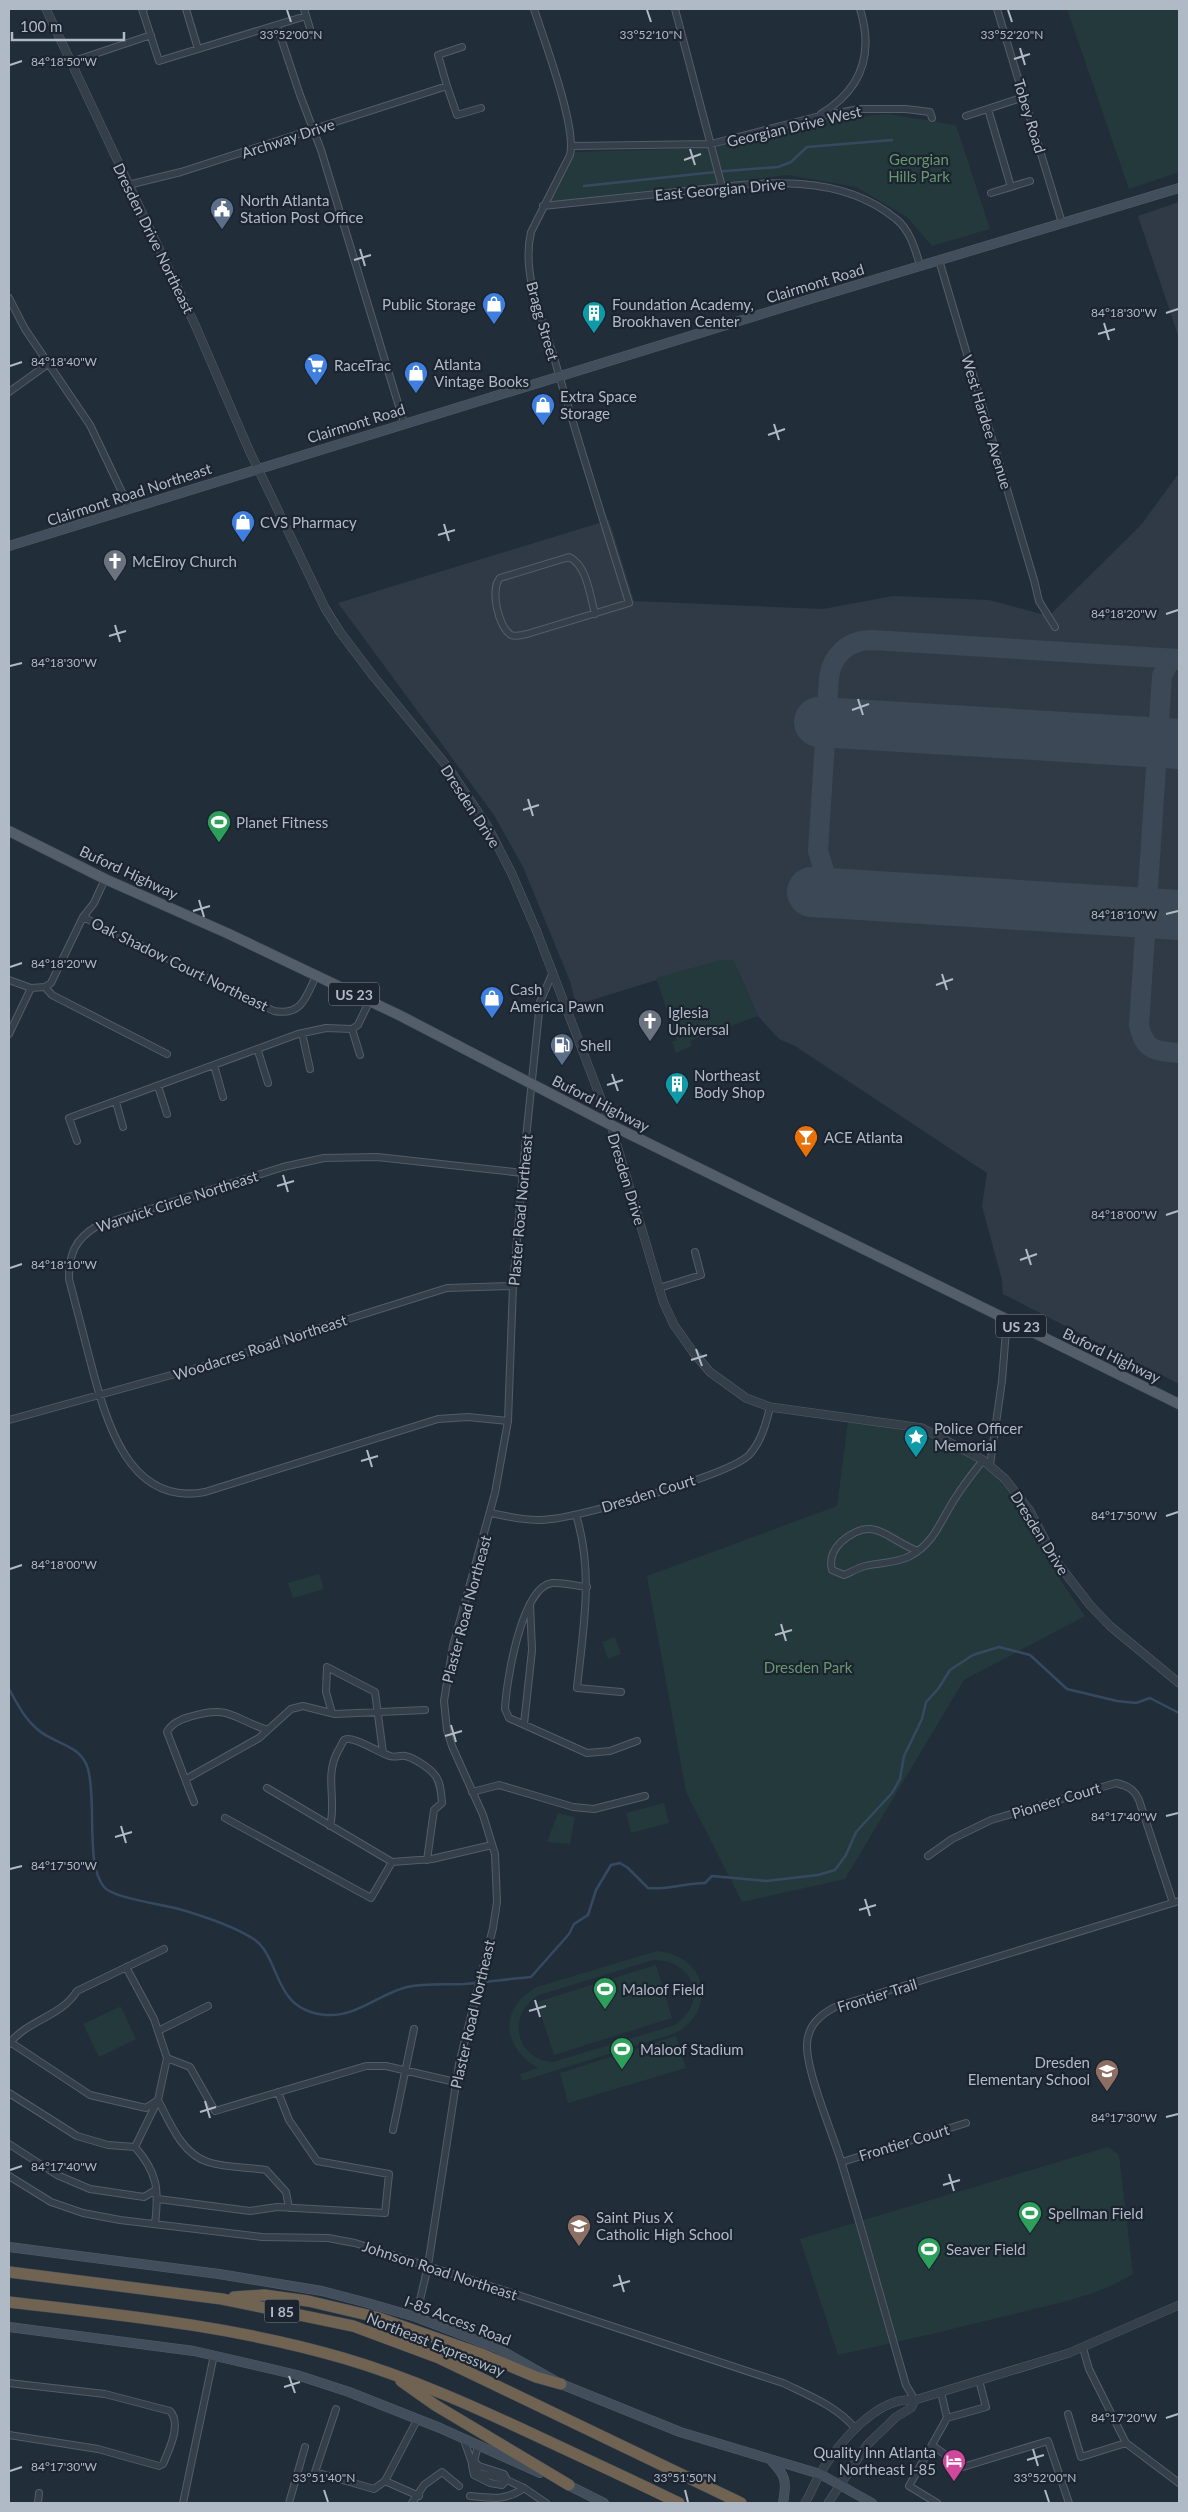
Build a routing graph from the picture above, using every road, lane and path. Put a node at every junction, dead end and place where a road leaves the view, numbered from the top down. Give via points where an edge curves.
1 (46, 9) edge
2 (143, 9) edge
3 (186, 9) edge
4 (534, 9) edge
5 (676, 9) edge
6 (860, 9) edge
7 (997, 9) edge
8 (305, 12) edge
9 (277, 26) junction
10 (151, 35) junction
11 (312, 35) dead end
12 (462, 47) dead end
13 (198, 49) junction
14 (71, 62) junction
15 (447, 86) junction
16 (1024, 97) junction
17 (481, 108) dead end
18 (988, 109) junction
19 (966, 116) dead end
20 (816, 117) junction
21 (932, 118) dead end
22 (314, 130) junction
23 (711, 144) junction
24 (572, 146) junction
25 (1030, 181) dead end
26 (128, 185) junction
27 (722, 187) junction
28 (1011, 187) junction
29 (1179, 188) edge
30 (991, 193) dead end
31 (543, 206) junction
32 (1062, 223) junction
33 (939, 260) junction
34 (920, 265) junction
35 (9, 298) edge
36 (48, 364) junction
37 (559, 376) junction
38 (9, 392) edge
39 (404, 423) junction
40 (258, 468) junction
41 (130, 509) junction
42 (9, 546) edge
43 (595, 614) junction
44 (1055, 627) dead end
45 (9, 832) edge
46 (105, 879) junction
47 (83, 917) junction
48 (553, 972) junction
49 (316, 976) junction
50 (9, 980) edge
51 (45, 987) junction
52 (31, 988) junction
53 (369, 1002) junction
54 (352, 1029) junction
55 (302, 1033) junction
56 (9, 1034) edge
57 (258, 1051) junction
58 (167, 1054) dead end
59 (360, 1056) dead end
60 (214, 1065) junction
61 (310, 1069) dead end
62 (268, 1083) dead end
63 (533, 1085) junction
64 (158, 1086) junction
65 (224, 1097) dead end
66 (116, 1102) junction
67 (167, 1114) dead end
68 (611, 1126) junction
69 (123, 1127) dead end
70 (77, 1141) dead end
71 (523, 1173) junction
72 (695, 1252) dead end
73 (513, 1286) junction
74 (659, 1288) junction
75 (1007, 1318) junction
76 (100, 1396) junction
77 (1179, 1404) edge
78 (770, 1407) junction
79 (9, 1420) edge
80 (508, 1421) junction
81 (986, 1462) junction
82 (491, 1513) junction
83 (576, 1515) junction
84 (918, 1551) junction
85 (587, 1587) junction
86 (530, 1603) junction
87 (1179, 1684) edge
88 (621, 1692) dead end
89 (424, 1710) dead end
90 (378, 1712) junction
91 (332, 1713) junction
92 (524, 1724) junction
93 (268, 1730) junction
94 (637, 1741) dead end
95 (383, 1753) junction
96 (186, 1779) junction
97 (267, 1788) dead end
98 (472, 1792) junction
99 (645, 1796) dead end
100 (194, 1802) dead end
101 (225, 1818) dead end
102 (330, 1826) junction
103 (492, 1845) junction
104 (928, 1856) dead end
105 (427, 1860) junction
106 (392, 1862) junction
107 (1176, 1902) edge
108 (164, 1948) dead end
109 (126, 1967) junction
110 (208, 2006) dead end
111 (414, 2029) dead end
112 (158, 2031) junction
113 (9, 2043) edge
114 (167, 2058) junction
115 (405, 2070) junction
116 (455, 2082) junction
117 (278, 2092) junction
118 (9, 2093) edge
119 (158, 2100) junction
120 (966, 2123) dead end
121 (393, 2130) dead end
122 (9, 2144) edge
123 (135, 2147) junction
124 (842, 2162) junction
125 (9, 2176) edge
126 (158, 2198) junction
127 (289, 2208) junction
128 (155, 2224) junction
129 (9, 2247) edge
130 (428, 2266) junction
131 (9, 2272) edge
132 (222, 2298) junction
133 (9, 2302) edge
134 (1179, 2305) edge
135 (416, 2318) junction
136 (9, 2328) edge
137 (1083, 2348) junction
138 (214, 2355) junction
139 (392, 2373) junction
140 (979, 2380) junction
141 (9, 2383) edge
142 (562, 2384) junction
143 (941, 2392) junction
144 (916, 2400) junction
145 (336, 2409) dead end
146 (1068, 2414) dead end
147 (948, 2418) junction
148 (417, 2420) junction
149 (855, 2428) junction
150 (9, 2435) edge
151 (464, 2440) junction
152 (1126, 2443) junction
153 (478, 2446) junction
154 (933, 2446) junction
155 (305, 2447) dead end
156 (770, 2459) junction
157 (820, 2474) junction
158 (491, 2477) junction
159 (385, 2480) junction
160 (840, 2483) junction
161 (1179, 2483) edge
162 (569, 2485) junction
163 (459, 2486) dead end
164 (524, 2488) junction
165 (39, 2493) dead end
166 (419, 2496) junction
167 (470, 2496) dead end
168 (806, 2501) edge
169 (38, 2503) edge
170 (183, 2503) edge
171 (289, 2503) edge
172 (412, 2503) edge
173 (546, 2503) edge
174 (604, 2503) edge
175 (678, 2503) edge
176 (741, 2503) edge
177 (783, 2503) edge
178 (828, 2503) edge
179 (872, 2503) edge
180 (937, 2503) edge
181 (1069, 2503) edge

1 - 14 street, Dresden Drive Northeast
2 - 10 street
3 - 13 street
4 - 24 street via 568,121
5 - 23 street
6 - 20 street via 867,40 860,74 836,105
7 - 16 street, Tobey Road
8 - 9 street
8 - 11 street
9 - 13 street
9 - 22 street
10 - 13 street via 159,61
10 - 14 street
12 - 15 street via 438,55
14 - 26 street, Dresden Drive Northeast
15 - 17 street via 457,115
15 - 22 street, Archway Drive
16 - 18 street
16 - 32 street, Tobey Road
18 - 19 street
18 - 28 street
20 - 21 street, Georgian Drive West via 859,109 906,109 930,112
20 - 23 street, Georgian Drive West
22 - 26 street, Archway Drive via 181,172
22 - 39 street
23 - 24 street, Georgian Drive West
23 - 27 street
24 - 31 street, Bragg Street
25 - 28 street
26 - 40 street, Dresden Drive Northeast via 196,327
27 - 31 street, East Georgian Drive
27 - 34 street, East Georgian Drive via 797,183 854,195 901,223
28 - 30 street
29 - 32 main road, Clairmont Road
31 - 37 street, Bragg Street via 530,232 527,258
32 - 33 main road, Clairmont Road
33 - 34 main road, Clairmont Road
33 - 44 street, West Hardee Avenue via 1034,584 1043,612
34 - 37 main road, Clairmont Road
35 - 36 street
36 - 38 street
36 - 41 street via 90,425
37 - 39 main road, Clairmont Road
37 - 43 street, Bragg Street via 629,603
39 - 40 main road, Clairmont Road
40 - 41 main road, Clairmont Road Northeast
40 - 48 street, Dresden Drive via 318,594 340,632 450,770 488,827 526,904
41 - 42 main road, Clairmont Road Northeast
43 - 43 street, Bragg Street via 517,636 510,634 504,627 494,594 496,583 500,578 569,557 577,561 582,570
45 - 46 main road, Buford Highway / US 23
46 - 47 street via 94,903
46 - 49 main road, Buford Highway / US 23
47 - 49 street, Oak Shadow Court Northeast via 274,1010 286,1013 300,1007
47 - 51 street via 51,983
48 - 63 street, Plaster Road Northeast via 540,1002
48 - 68 street, Dresden Drive
49 - 53 main road, Buford Highway / US 23
50 - 52 street
51 - 52 street
51 - 58 street via 52,995
52 - 56 street
53 - 54 street via 358,1025
53 - 63 main road, Buford Highway / US 23
54 - 55 street via 326,1028
54 - 59 street
55 - 57 street
55 - 61 street
57 - 60 street
57 - 62 street
60 - 64 street
60 - 65 street
63 - 68 main road, Buford Highway / US 23
63 - 71 street, Plaster Road Northeast
64 - 66 street
64 - 67 street
66 - 69 street
66 - 70 street via 69,1118
68 - 74 street, Dresden Drive
68 - 75 main road, Buford Highway / US 23
71 - 73 street, Plaster Road Northeast
71 - 76 street, Warwick Circle Northeast via 377,1157 324,1158 275,1170 97,1226 83,1234 76,1245 69,1279
72 - 74 street via 702,1275
73 - 76 street, Woodacres Road Northeast via 466,1286 433,1292 229,1359
73 - 80 street, Plaster Road Northeast
74 - 78 street, Dresden Drive via 683,1339 710,1372 746,1398
75 - 77 main road, Buford Highway / US 23
75 - 81 street via 1002,1380
76 - 79 street, Woodacres Road Northeast
76 - 80 street, Warwick Circle Northeast via 116,1440 134,1466 156,1485 190,1495 438,1419 468,1417
78 - 81 street, Dresden Drive via 922,1428
78 - 83 street, Dresden Court via 756,1447 738,1464
80 - 82 street, Plaster Road Northeast
81 - 84 street via 955,1497 934,1538
81 - 87 street, Dresden Drive via 1030,1511 1056,1561 1090,1605
82 - 83 street, Dresden Court via 530,1520
82 - 98 street, Plaster Road Northeast via 453,1646 444,1701 447,1730
83 - 85 street via 584,1538
84 - 84 street via 894,1562 864,1566 844,1575 832,1570 830,1564 838,1545 859,1530 886,1532
85 - 86 street via 552,1583 542,1588
85 - 88 street via 577,1688
86 - 92 street via 532,1650
86 - 92 street via 518,1630 505,1709 510,1718
89 - 90 street
90 - 91 street
90 - 91 street via 375,1692 327,1667 326,1692
90 - 95 street
91 - 93 street via 298,1706
92 - 94 street via 587,1753 610,1751
93 - 96 street
93 - 96 street via 218,1710 183,1719 169,1727 166,1732
95 - 102 street via 348,1738 344,1740 330,1774 333,1816
95 - 105 street via 391,1757 406,1756 436,1776 442,1803 434,1810
96 - 100 street
97 - 102 street
98 - 99 street via 499,1785 573,1807 594,1809
98 - 103 street, Plaster Road Northeast
101 - 106 street via 371,1898
102 - 106 street
103 - 105 street
103 - 116 street, Plaster Road Northeast via 497,1873 497,1902
104 - 107 street, Pioneer Court via 952,1839 990,1820 1116,1783 1126,1785 1139,1800
105 - 106 street
107 - 124 street, Frontier Trail via 835,2006 820,2015 808,2034 808,2057
108 - 109 street
109 - 112 street
109 - 113 street via 77,1990 70,2002 19,2032
110 - 112 street
111 - 115 street
112 - 114 street
113 - 119 street via 90,2095 146,2108
114 - 117 street via 190,2067 214,2111
114 - 119 street
115 - 116 street
115 - 117 street via 366,2066
115 - 121 street
116 - 130 street, Plaster Road Northeast
117 - 127 street via 289,2120 317,2161 389,2174 385,2213
118 - 123 street via 77,2136
119 - 123 street
119 - 127 street via 179,2139 190,2152 208,2162 266,2170 286,2192
120 - 124 street, Frontier Court
122 - 126 street via 57,2175 90,2189 144,2196 154,2191
123 - 126 street via 148,2161
124 - 144 street, Frontier Trail via 906,2385
125 - 128 street, Johnson Road Northeast via 66,2209
126 - 127 street via 250,2211
126 - 128 street
128 - 130 street, Johnson Road Northeast via 262,2237 328,2238
129 - 135 main road, I-85 Access Road via 278,2283
130 - 135 street, Plaster Road Northeast
130 - 149 street, Johnson Road Northeast via 784,2383 823,2402 846,2417
131 - 132 highway, Northeast Expressway / I 85
132 - 142 highway via 264,2295 308,2301 376,2317
132 - 176 highway, Northeast Expressway / I 85 via 353,2326 439,2358
133 - 139 highway, I 85 via 220,2329 314,2350
134 - 137 street
135 - 142 main road, I-85 Access Road via 497,2348
136 - 138 main road
137 - 140 street
137 - 152 street via 1089,2369
138 - 148 main road via 297,2375
138 - 170 street
139 - 162 highway via 435,2405
139 - 175 highway, I 85 via 478,2408
140 - 143 street
140 - 147 street via 986,2407
141 - 150 street via 104,2394 170,2412 174,2416 175,2428 163,2464 159,2466 98,2448
142 - 156 main road, I-85 Access Road via 680,2432
143 - 144 street
143 - 147 street
144 - 149 street via 889,2404
144 - 160 street via 911,2408 896,2417 867,2445
145 - 159 street via 315,2472 374,2489
146 - 152 street via 1081,2457
147 - 154 street
148 - 151 main road
148 - 159 street
149 - 157 street
151 - 153 main road
151 - 158 street via 479,2473
152 - 161 street
153 - 158 street via 474,2461
153 - 162 main road
154 - 180 street via 909,2486
154 - 181 street via 963,2467 1048,2442
155 - 171 street
156 - 157 main road, I-85 Access Road
156 - 177 main road via 782,2472 786,2483
157 - 160 main road, I-85 Access Road
157 - 168 street
158 - 164 street
159 - 166 street
160 - 178 street
160 - 179 main road, I-85 Access Road
162 - 174 main road
163 - 166 street via 442,2472 424,2485
164 - 167 street via 515,2495 498,2500
164 - 173 street
165 - 169 street
166 - 172 street

